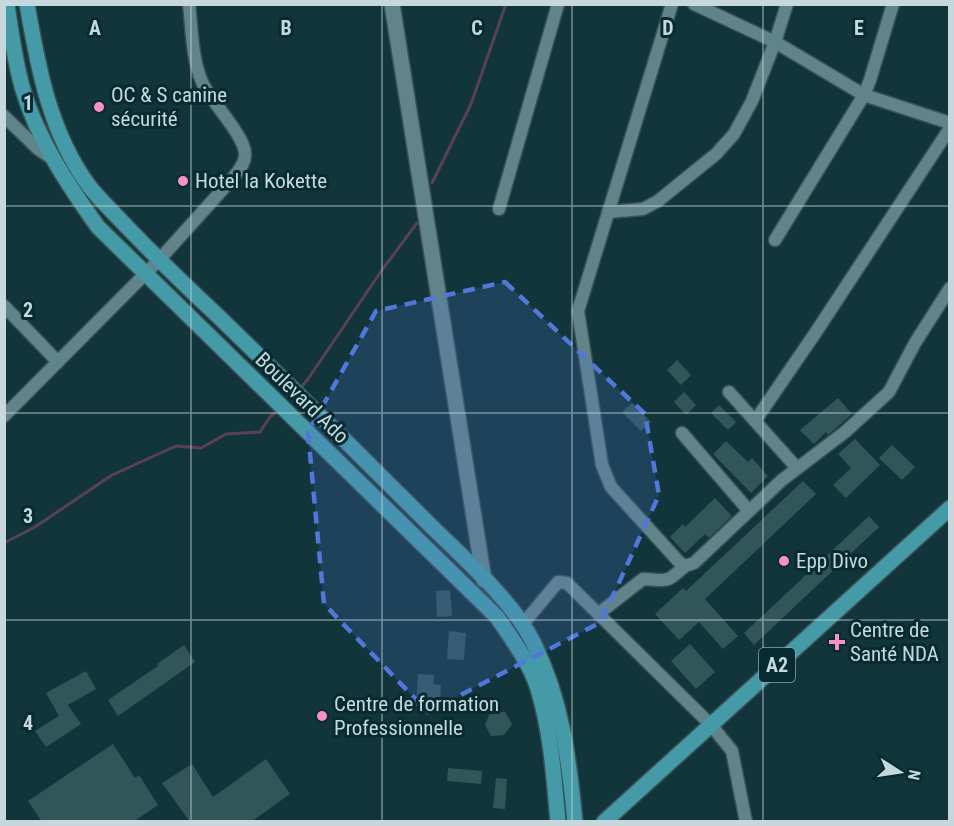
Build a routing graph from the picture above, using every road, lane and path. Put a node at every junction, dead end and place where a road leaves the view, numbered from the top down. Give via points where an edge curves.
1 (7, 4) edge
2 (27, 4) edge
3 (189, 4) edge
4 (392, 4) edge
5 (558, 4) edge
6 (672, 4) edge
7 (694, 4) edge
8 (787, 4) edge
9 (893, 4) edge
10 (724, 10) edge
11 (775, 42) junction
12 (864, 95) junction
13 (4, 116) edge
14 (950, 123) edge
15 (950, 128) edge
16 (54, 159) junction
17 (499, 209) dead end
18 (608, 212) junction
19 (775, 240) dead end
20 (159, 260) junction
21 (145, 274) junction
22 (950, 288) edge
23 (4, 306) edge
24 (58, 362) junction
25 (729, 392) dead end
26 (4, 416) edge
27 (755, 421) junction
28 (682, 433) dead end
29 (797, 468) junction
30 (950, 508) edge
31 (749, 511) junction
32 (686, 566) junction
33 (484, 580) junction
34 (598, 614) junction
35 (523, 624) junction
36 (711, 725) junction
37 (558, 822) edge
38 (575, 822) edge
39 (604, 822) edge
40 (746, 822) edge

1 - 16 main road, Boulevard Ado via 24,93
2 - 20 main road, Boulevard Ado via 49,108 68,151 89,186
3 - 20 street via 201,79 241,140 245,153 243,165 233,178
4 - 33 street
5 - 17 street
6 - 18 street
7 - 10 street
8 - 11 street
9 - 12 street
10 - 11 street
11 - 12 street
11 - 18 street via 744,117 716,154 650,207
12 - 14 street
12 - 19 street
13 - 16 street via 38,150
15 - 27 street
16 - 21 main road, Boulevard Ado via 98,227
18 - 32 street via 578,311 602,465 611,487
20 - 21 street
20 - 33 main road, Boulevard Ado
21 - 24 street
21 - 37 main road, Boulevard Ado via 497,617 538,688
22 - 29 street via 889,392
23 - 24 street
24 - 26 street
25 - 27 street
27 - 29 street
28 - 31 street
29 - 31 street
30 - 36 main road, A2
31 - 32 street via 694,563
32 - 34 street via 669,581 643,579
33 - 35 main road, Boulevard Ado
34 - 35 street via 567,583 558,582
34 - 36 street
35 - 38 main road, Boulevard Ado via 556,698
36 - 39 main road, A2
36 - 40 street via 732,751

